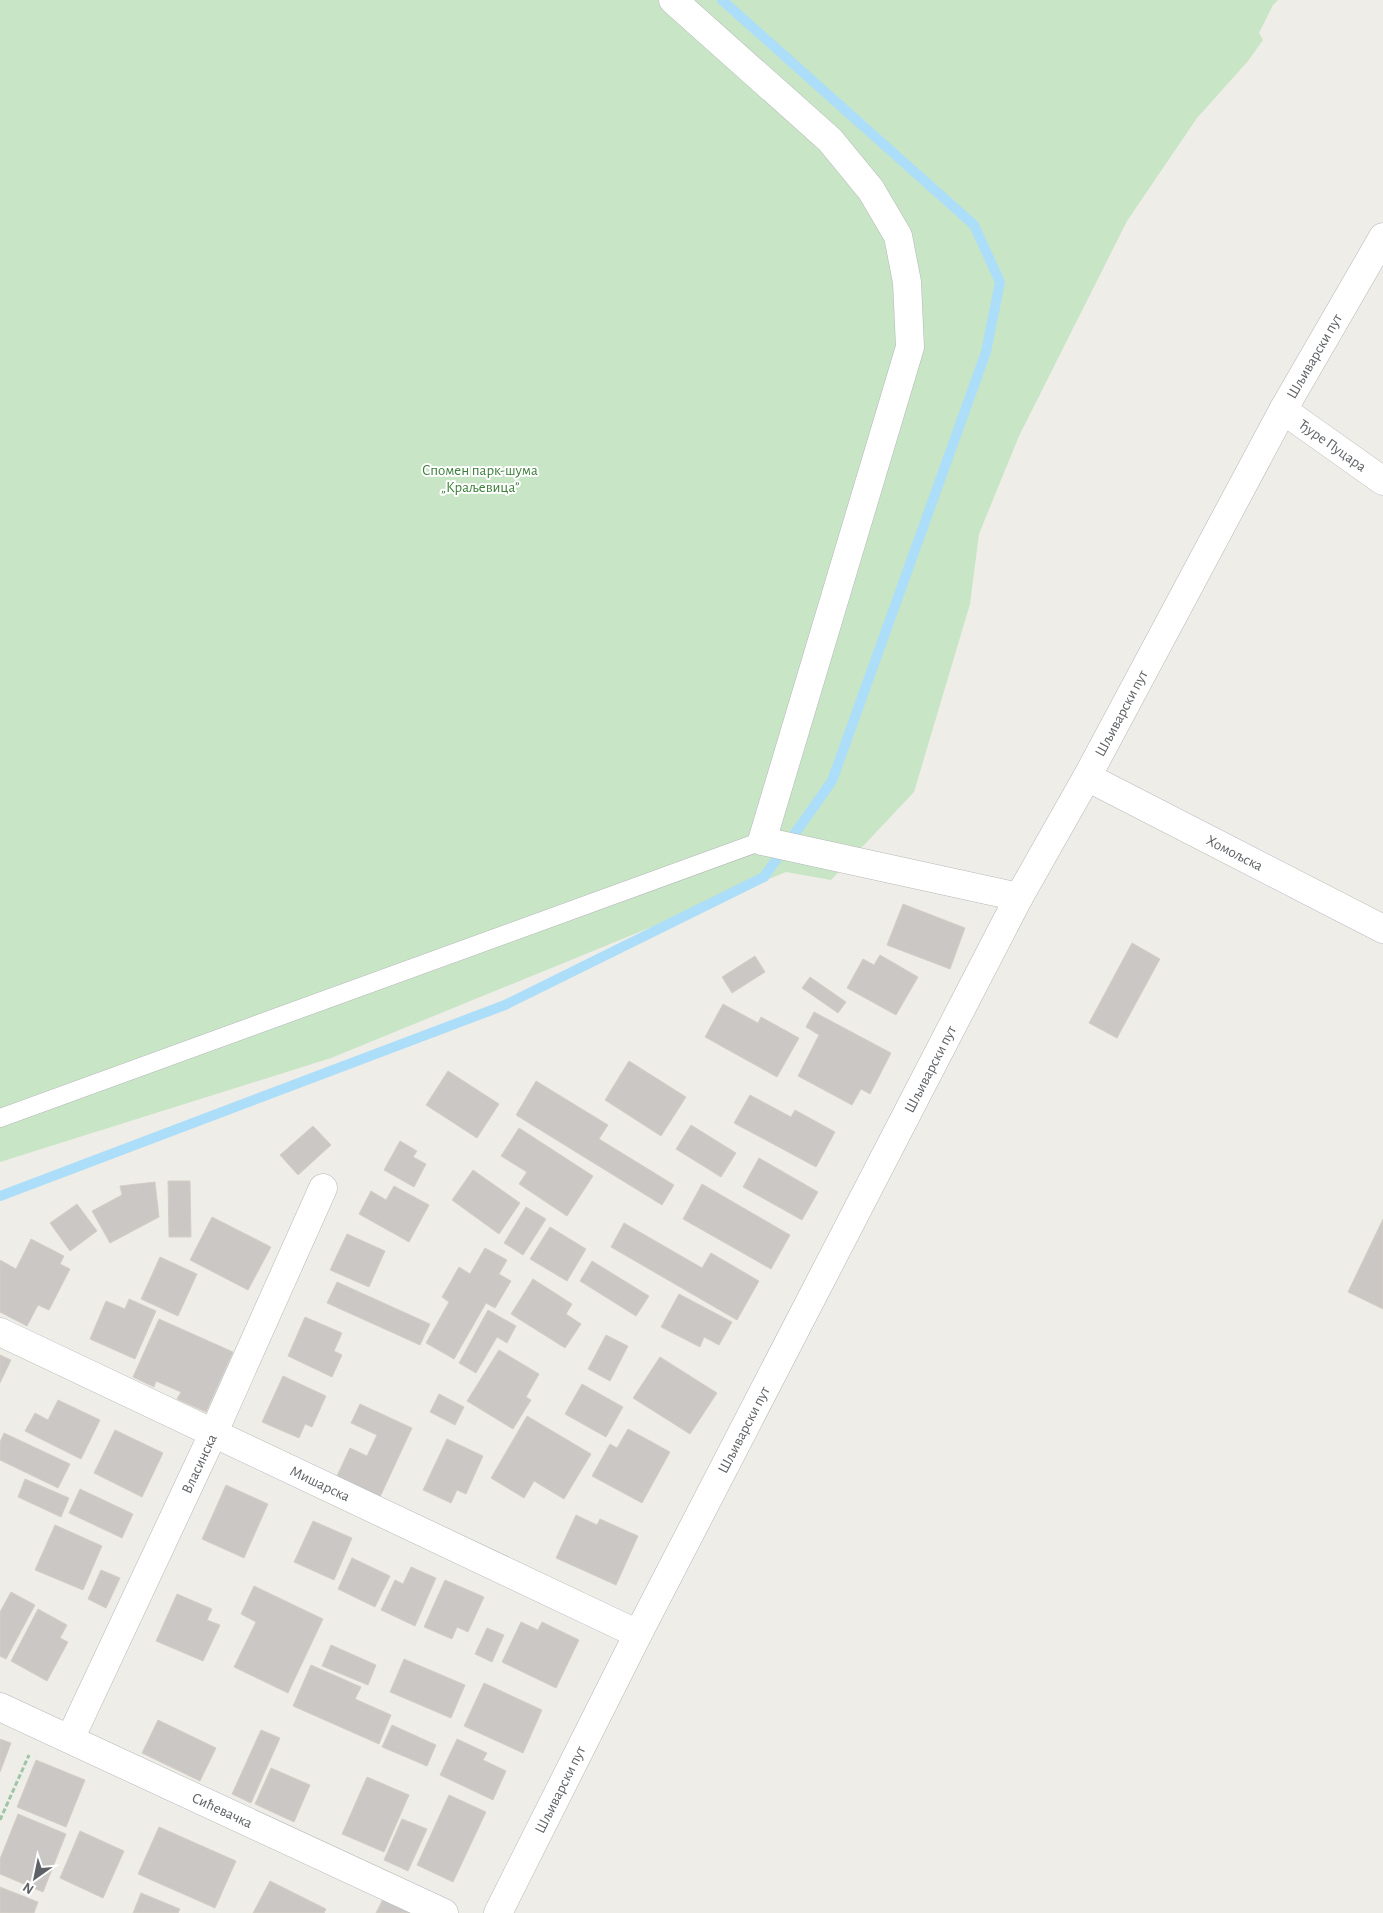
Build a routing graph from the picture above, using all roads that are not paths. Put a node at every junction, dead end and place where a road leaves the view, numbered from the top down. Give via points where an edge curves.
1 (673, 0) edge
2 (1383, 237) edge
3 (1283, 410) junction
4 (1383, 481) edge
5 (1087, 777) junction
6 (762, 841) junction
7 (1020, 897) junction
8 (1383, 929) edge
9 (0, 1118) edge
10 (323, 1188) dead end
11 (0, 1332) edge
12 (213, 1434) junction
13 (638, 1634) junction
14 (0, 1707) edge
15 (70, 1739) junction
16 (444, 1913) edge
17 (498, 1913) edge

1 - 6 street via 830,140 871,190 898,236 906,282 910,347
2 - 3 street, Шљиварски пут
3 - 4 street, Ђуре Пуцара
3 - 5 street, Шљиварски пут
5 - 7 street, Шљиварски пут
5 - 8 street, Хомољска
6 - 7 street
6 - 9 lane
7 - 13 street, Шљиварски пут
10 - 12 street, Власинска
11 - 12 street, Мишарска
12 - 13 street, Мишарска
12 - 15 street, Власинска
13 - 17 street, Шљиварски пут
14 - 15 street, Сићевачка
15 - 16 street, Сићевачка

